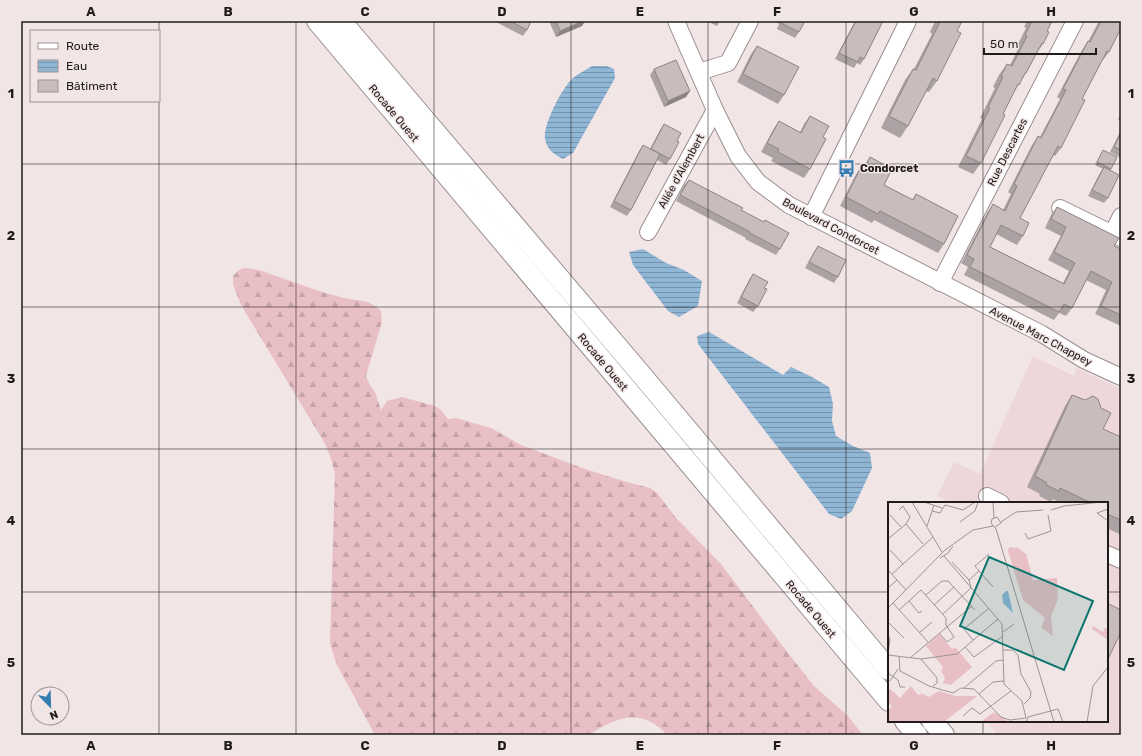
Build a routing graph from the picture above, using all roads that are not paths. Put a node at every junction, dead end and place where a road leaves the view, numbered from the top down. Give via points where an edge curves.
1 (317, 21) edge
2 (341, 21) edge
3 (676, 21) edge
4 (750, 21) edge
5 (908, 21) edge
6 (1075, 21) edge
7 (699, 72) junction
8 (715, 110) junction
9 (1060, 208) edge
10 (811, 216) junction
11 (1121, 216) edge
12 (648, 232) dead end
13 (1116, 236) edge
14 (940, 282) junction
15 (1121, 377) edge
16 (1108, 554) edge
17 (1121, 560) edge
18 (888, 669) edge
19 (888, 700) edge
20 (907, 722) edge
21 (933, 722) edge
22 (917, 735) edge
23 (944, 735) edge

1 - 19 main road, Rocade Ouest
2 - 18 main road, Rocade Ouest
3 - 7 street, Boulevard Condorcet
4 - 7 street via 728,63
5 - 10 street
6 - 14 street, Rue Descartes
7 - 8 street, Boulevard Condorcet
8 - 10 street, Boulevard Condorcet via 738,156 758,182 789,205
8 - 12 street, Allée d'Alembert
9 - 13 street
10 - 14 street, Boulevard Condorcet
11 - 13 street
14 - 15 street, Avenue Marc Chappey via 1042,334 1084,360
16 - 17 street
20 - 22 main road
21 - 23 main road

